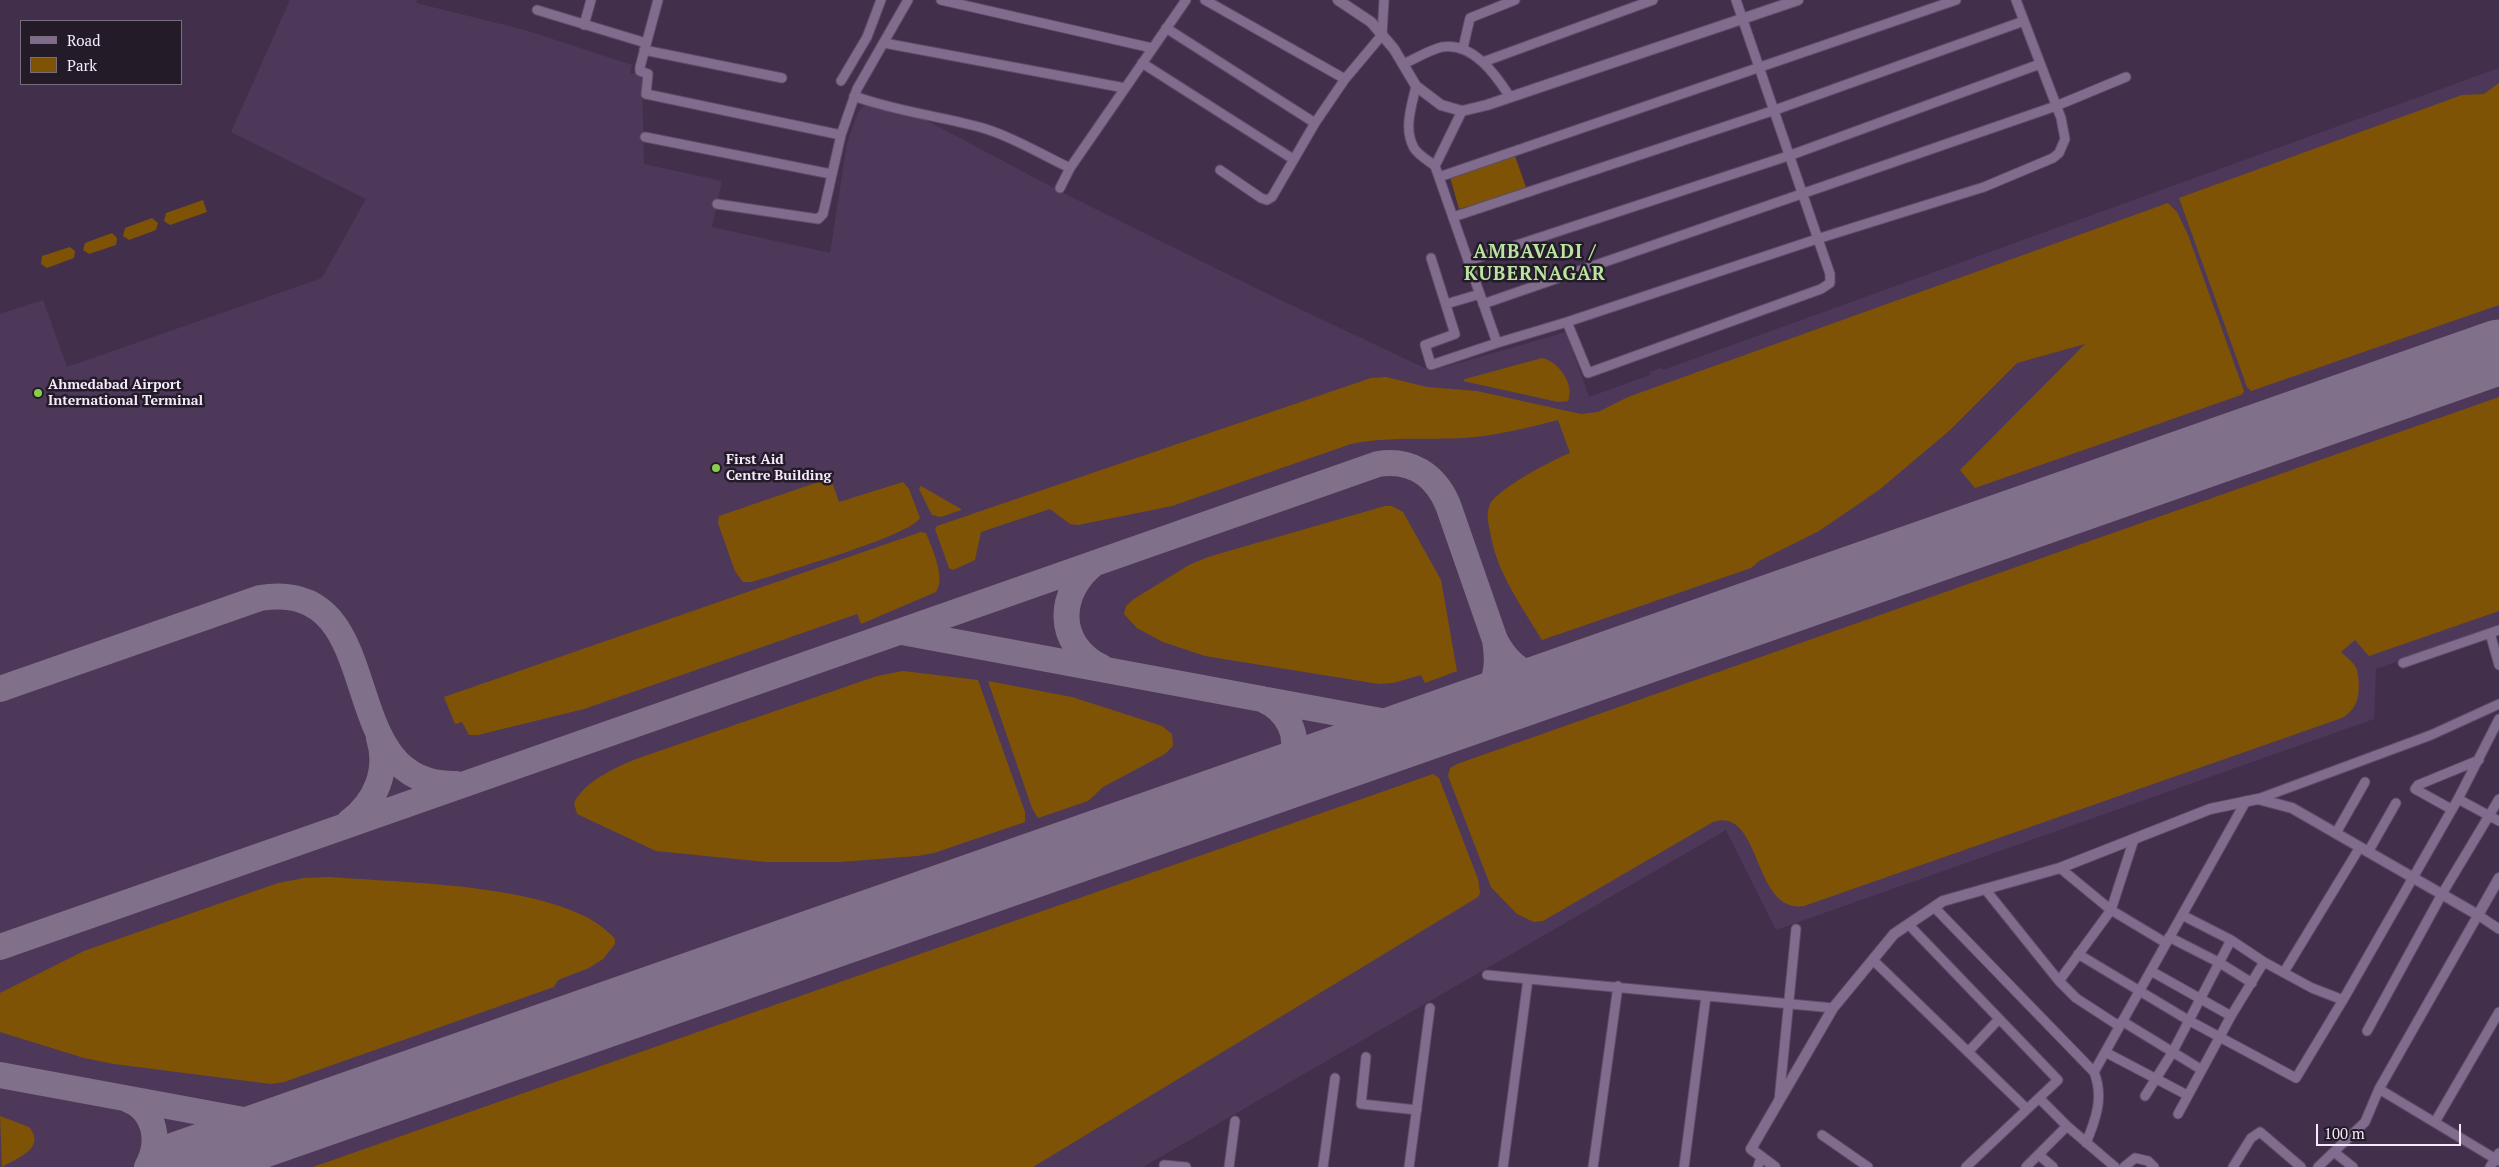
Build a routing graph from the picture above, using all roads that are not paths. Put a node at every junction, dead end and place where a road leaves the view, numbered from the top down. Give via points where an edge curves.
1 (591, 0) edge
2 (881, 0) edge
3 (908, 0) edge
4 (942, 0) edge
5 (1186, 0) edge
6 (1206, 0) edge
7 (1338, 0) edge
8 (1384, 0) edge
9 (1515, 0) edge
10 (1653, 0) edge
11 (1736, 0) edge
12 (1798, 0) edge
13 (1956, 0) edge
14 (2016, 0) edge
15 (655, 1) edge
16 (537, 10) dead end
17 (1742, 19) junction
18 (2024, 21) junction
19 (584, 25) junction
20 (1166, 28) junction
21 (1382, 35) junction
22 (884, 43) junction
23 (645, 46) junction
24 (1152, 48) junction
25 (1463, 48) junction
26 (1483, 62) junction
27 (1142, 63) junction
28 (1403, 64) junction
29 (2040, 64) junction
30 (1760, 67) junction
31 (2126, 77) dead end
32 (782, 78) dead end
33 (1346, 79) junction
34 (842, 81) dead end
35 (1416, 86) junction
36 (1125, 88) junction
37 (854, 96) junction
38 (1510, 97) junction
39 (2056, 106) junction
40 (1775, 110) junction
41 (1462, 111) junction
42 (1315, 124) junction
43 (841, 135) junction
44 (645, 137) dead end
45 (1791, 155) junction
46 (1293, 159) junction
47 (1435, 166) junction
48 (1070, 168) junction
49 (1220, 170) dead end
50 (831, 174) junction
51 (1439, 177) junction
52 (1060, 188) dead end
53 (1803, 193) junction
54 (716, 204) dead end
55 (1453, 218) junction
56 (1817, 239) junction
57 (1431, 258) dead end
58 (1468, 261) junction
59 (1480, 294) junction
60 (1446, 304) junction
61 (1483, 304) junction
62 (1567, 322) junction
63 (1497, 342) junction
64 (2494, 631) edge
65 (2403, 663) dead end
66 (2499, 666) edge
67 (2499, 704) edge
68 (2499, 719) edge
69 (2479, 760) junction
70 (2365, 782) dead end
71 (2258, 799) junction
72 (2458, 799) junction
73 (2499, 799) edge
74 (2246, 802) junction
75 (2396, 803) dead end
76 (2451, 809) junction
77 (2488, 817) junction
78 (2499, 821) edge
79 (2336, 833) junction
80 (2134, 839) junction
81 (2364, 849) junction
82 (2060, 868) junction
83 (2414, 878) junction
84 (2499, 878) edge
85 (1985, 889) junction
86 (2442, 894) junction
87 (1934, 908) junction
88 (2111, 910) junction
89 (2182, 915) junction
90 (2478, 915) junction
91 (1909, 925) junction
92 (1796, 929) dead end
93 (2499, 929) edge
94 (2168, 940) junction
95 (2231, 940) junction
96 (2078, 954) junction
97 (1873, 960) junction
98 (2264, 962) junction
99 (2220, 963) junction
100 (2152, 971) junction
101 (2284, 972) junction
102 (1487, 975) dead end
103 (1528, 979) junction
104 (2059, 981) junction
105 (2252, 983) junction
106 (1618, 986) junction
107 (2140, 993) junction
108 (1706, 996) junction
109 (2200, 997) junction
110 (2343, 1000) junction
111 (1789, 1004) junction
112 (1430, 1008) dead end
113 (1833, 1008) junction
114 (2499, 1012) edge
115 (2231, 1016) junction
116 (1999, 1019) junction
117 (2188, 1020) junction
118 (2121, 1024) junction
119 (2367, 1031) dead end
120 (2220, 1037) junction
121 (1968, 1052) junction
122 (2105, 1052) junction
123 (2172, 1053) junction
124 (1366, 1057) dead end
125 (2202, 1070) junction
126 (2094, 1072) junction
127 (1335, 1078) dead end
128 (2155, 1079) junction
129 (2379, 1089) junction
130 (2187, 1095) junction
131 (2145, 1096) dead end
132 (2039, 1098) junction
133 (1779, 1102) junction
134 (1417, 1110) junction
135 (2027, 1110) junction
136 (2178, 1114) dead end
137 (1235, 1121) dead end
138 (2435, 1122) junction
139 (2067, 1126) junction
140 (1822, 1135) dead end
141 (2086, 1143) junction
142 (2334, 1152) junction
143 (2039, 1155) junction
144 (2498, 1157) edge
145 (1759, 1162) edge
146 (1164, 1164) dead end
147 (1186, 1167) edge
148 (1229, 1167) edge
149 (1323, 1167) edge
150 (1409, 1167) edge
151 (1503, 1167) edge
152 (1593, 1167) edge
153 (1684, 1167) edge
154 (1775, 1167) edge
155 (1868, 1167) edge
156 (1966, 1167) edge
157 (2026, 1167) edge
158 (2053, 1167) edge
159 (2115, 1167) edge
160 (2124, 1167) edge
161 (2154, 1167) edge
162 (2233, 1167) edge
163 (2302, 1167) edge
164 (2318, 1167) edge
165 (2353, 1167) edge
166 (2490, 1167) edge

1 - 19 street
2 - 34 street via 867,37
3 - 22 street
4 - 24 street
5 - 20 street
6 - 33 street
7 - 21 street via 1371,22
8 - 21 street
9 - 25 street via 1470,18
10 - 26 street
11 - 17 street
12 - 17 street
13 - 30 street
14 - 18 street
15 - 23 street
16 - 19 street
17 - 30 street
17 - 38 street
18 - 29 street
18 - 40 street
19 - 23 street
20 - 24 street
20 - 42 street
21 - 28 street
21 - 33 street
22 - 36 street
22 - 37 street
23 - 32 street
23 - 43 street via 640,71 648,74 646,94
24 - 27 street
25 - 26 street
25 - 28 street via 1442,47
26 - 38 street
27 - 36 street
27 - 46 street
28 - 35 street
29 - 39 street
29 - 45 street
30 - 40 street
30 - 51 street
31 - 39 street
33 - 42 street
35 - 41 street via 1441,105
35 - 47 street via 1409,117 1414,148
36 - 48 street
37 - 43 street
37 - 48 street via 885,107 1004,135
38 - 41 street
39 - 53 street
39 - 56 street via 2065,139 2053,158 1984,187
40 - 45 street
40 - 55 street
41 - 47 street
42 - 46 street
43 - 50 street
44 - 50 street
45 - 53 street
45 - 58 street
46 - 49 street via 1272,197 1267,200
47 - 51 street
48 - 52 street
50 - 54 street via 823,214 818,219
51 - 55 street
53 - 56 street
53 - 61 street
55 - 58 street
56 - 62 street
56 - 62 street via 1830,274 1830,283 1821,289 1588,373
57 - 60 street
58 - 59 street
59 - 60 street
59 - 61 street
60 - 63 street via 1456,334 1425,345 1431,365
61 - 63 street
62 - 63 street
64 - 65 street
64 - 66 street
67 - 71 street via 2431,735
68 - 69 street
69 - 72 street
69 - 76 street via 2416,787 2415,790
70 - 79 street
71 - 74 street
71 - 79 street via 2292,808
72 - 76 street
72 - 77 street
73 - 77 street
74 - 80 street via 2210,809
74 - 89 street
75 - 81 street
76 - 83 street
77 - 78 street
77 - 86 street
79 - 81 street
80 - 82 street
80 - 88 street
81 - 83 street
81 - 101 street
82 - 85 street
82 - 88 street
83 - 86 street
83 - 110 street
84 - 90 street
85 - 87 street via 1943,901
85 - 104 street
86 - 90 street
86 - 119 street
87 - 91 street
87 - 126 street
88 - 94 street
88 - 96 street
89 - 94 street
89 - 95 street
90 - 93 street
90 - 129 street
91 - 97 street via 1894,934
91 - 116 street
92 - 111 street
94 - 99 street
94 - 100 street
95 - 98 street
95 - 99 street
96 - 104 street
96 - 107 street
97 - 113 street
97 - 121 street
98 - 101 street
98 - 105 street
99 - 105 street
99 - 109 street
100 - 107 street
100 - 109 street
101 - 110 street
102 - 103 street
103 - 106 street
103 - 151 street
104 - 118 street via 2076,998
105 - 115 street
106 - 108 street
106 - 152 street
107 - 117 street
107 - 118 street
108 - 111 street
108 - 153 street
109 - 115 street
109 - 117 street
110 - 120 street via 2296,1078
111 - 113 street
111 - 133 street
112 - 134 street
113 - 133 street
114 - 138 street
115 - 120 street
116 - 121 street
116 - 132 street via 2058,1080
117 - 120 street
117 - 123 street
118 - 122 street
118 - 123 street
120 - 125 street
121 - 135 street
122 - 126 street
122 - 128 street
123 - 125 street
123 - 128 street
124 - 134 street via 1361,1104
125 - 130 street
126 - 141 street via 2099,1084 2099,1102
127 - 149 street
128 - 130 street
128 - 131 street
129 - 138 street
129 - 142 street via 2365,1122
130 - 136 street
132 - 135 street
132 - 139 street
133 - 145 street via 1751,1149
134 - 150 street
135 - 156 street
137 - 148 street
138 - 144 street
139 - 141 street
139 - 143 street
140 - 155 street
141 - 159 street
142 - 164 street
142 - 165 street
143 - 157 street
143 - 158 street
144 - 166 street
145 - 154 street
146 - 147 street
160 - 161 street via 2135,1158 2148,1161
162 - 163 street via 2251,1138 2260,1132

